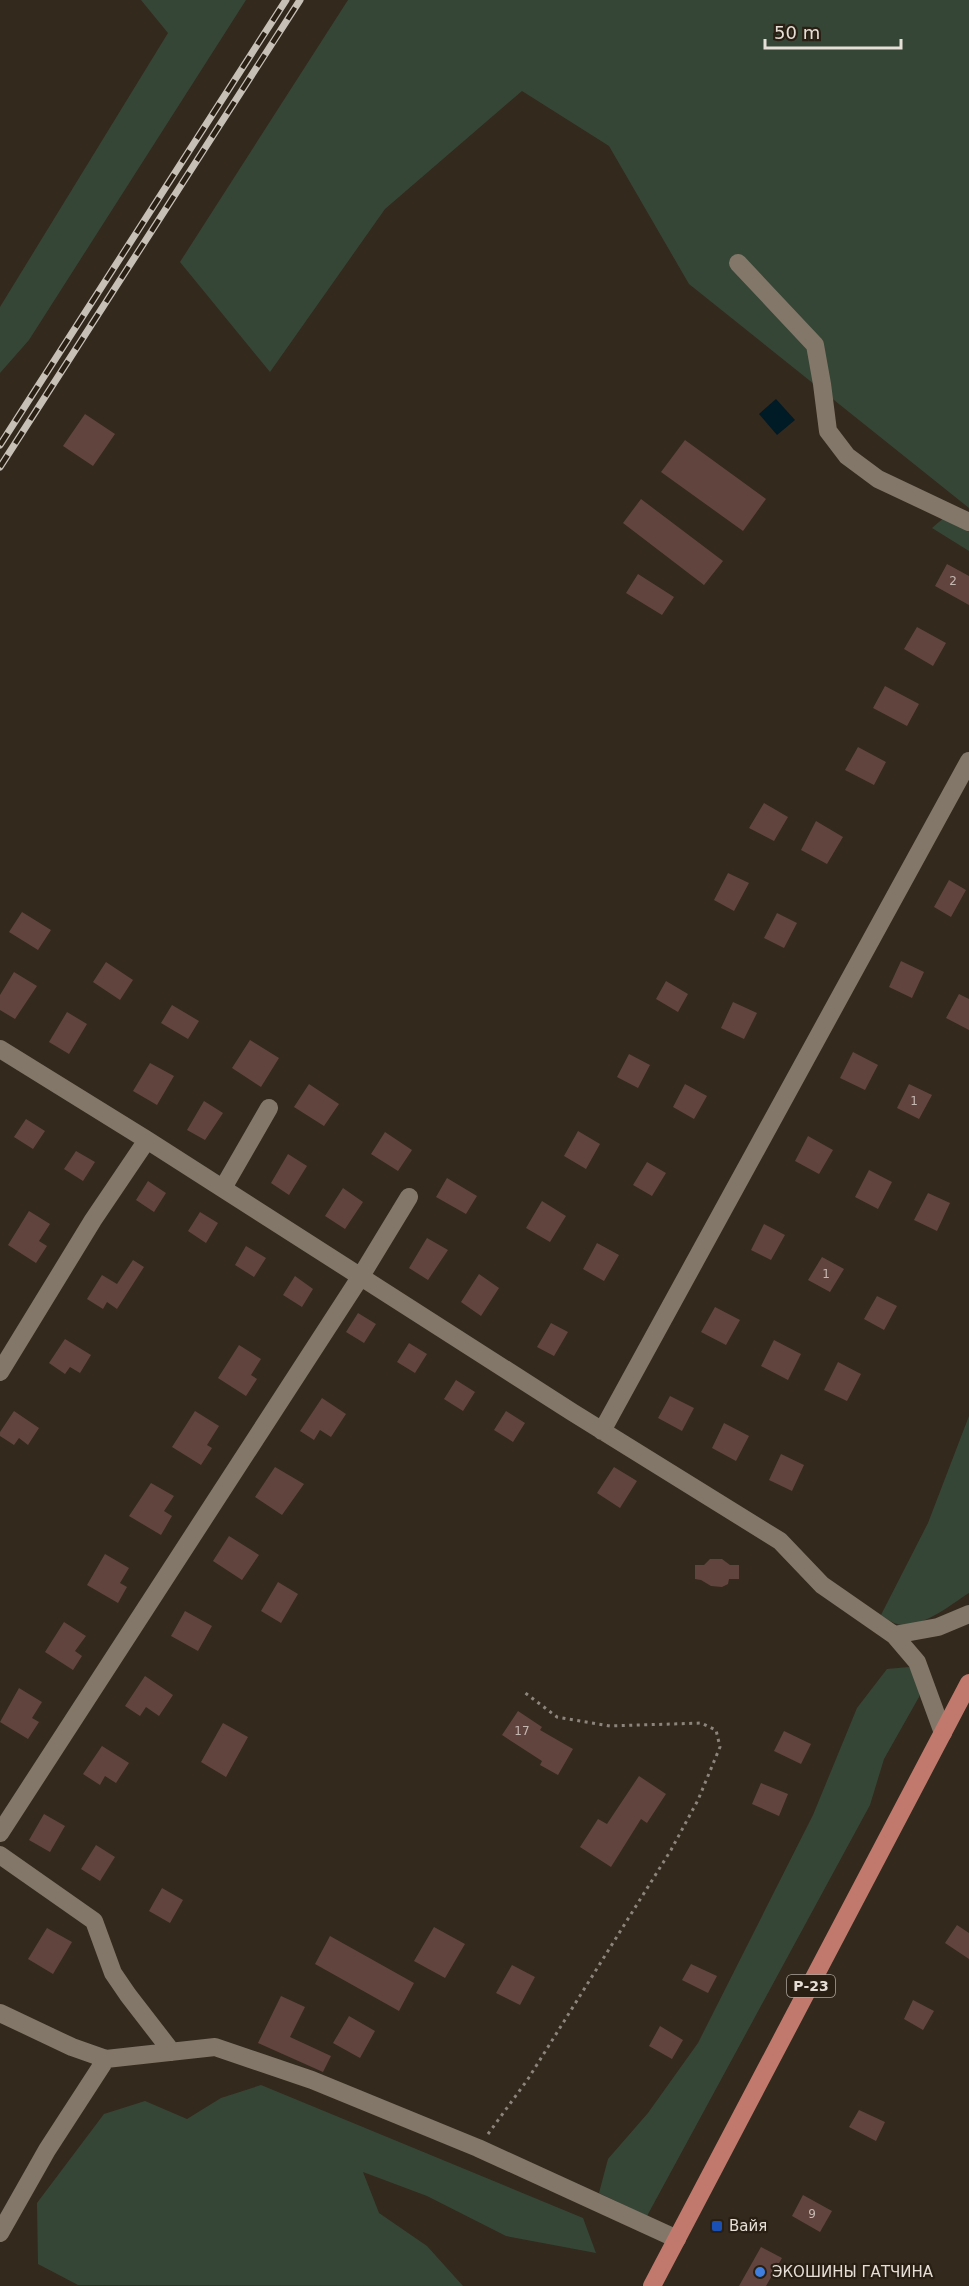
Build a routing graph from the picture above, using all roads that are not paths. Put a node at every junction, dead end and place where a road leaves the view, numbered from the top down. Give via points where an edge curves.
1 (738, 263) dead end
2 (969, 522) edge
3 (969, 761) edge
4 (0, 1049) edge
5 (269, 1108) dead end
6 (147, 1140) junction
7 (222, 1188) junction
8 (409, 1197) dead end
9 (361, 1276) junction
10 (0, 1372) edge
11 (602, 1431) junction
12 (969, 1614) edge
13 (894, 1635) junction
14 (968, 1688) edge
15 (943, 1733) junction
16 (0, 1833) edge
17 (0, 1855) edge
18 (0, 2013) edge
19 (172, 2052) junction
20 (106, 2059) junction
21 (0, 2233) edge
22 (677, 2239) junction
23 (652, 2286) edge

1 - 2 street via 815,345 828,431 847,456 878,479
3 - 11 street
4 - 6 street
5 - 7 street
6 - 7 street
6 - 10 street
7 - 9 street
8 - 9 street
9 - 11 street
9 - 16 street
11 - 13 street via 780,1541 822,1585
12 - 13 street via 938,1627
13 - 15 street via 916,1662
14 - 15 main road, Р-23
15 - 22 main road, Р-23
17 - 19 street via 94,1921 113,1973
18 - 20 street
19 - 20 street
19 - 22 street via 215,2047 312,2080 478,2148
20 - 21 street via 47,2150
22 - 23 main road, Р-23

